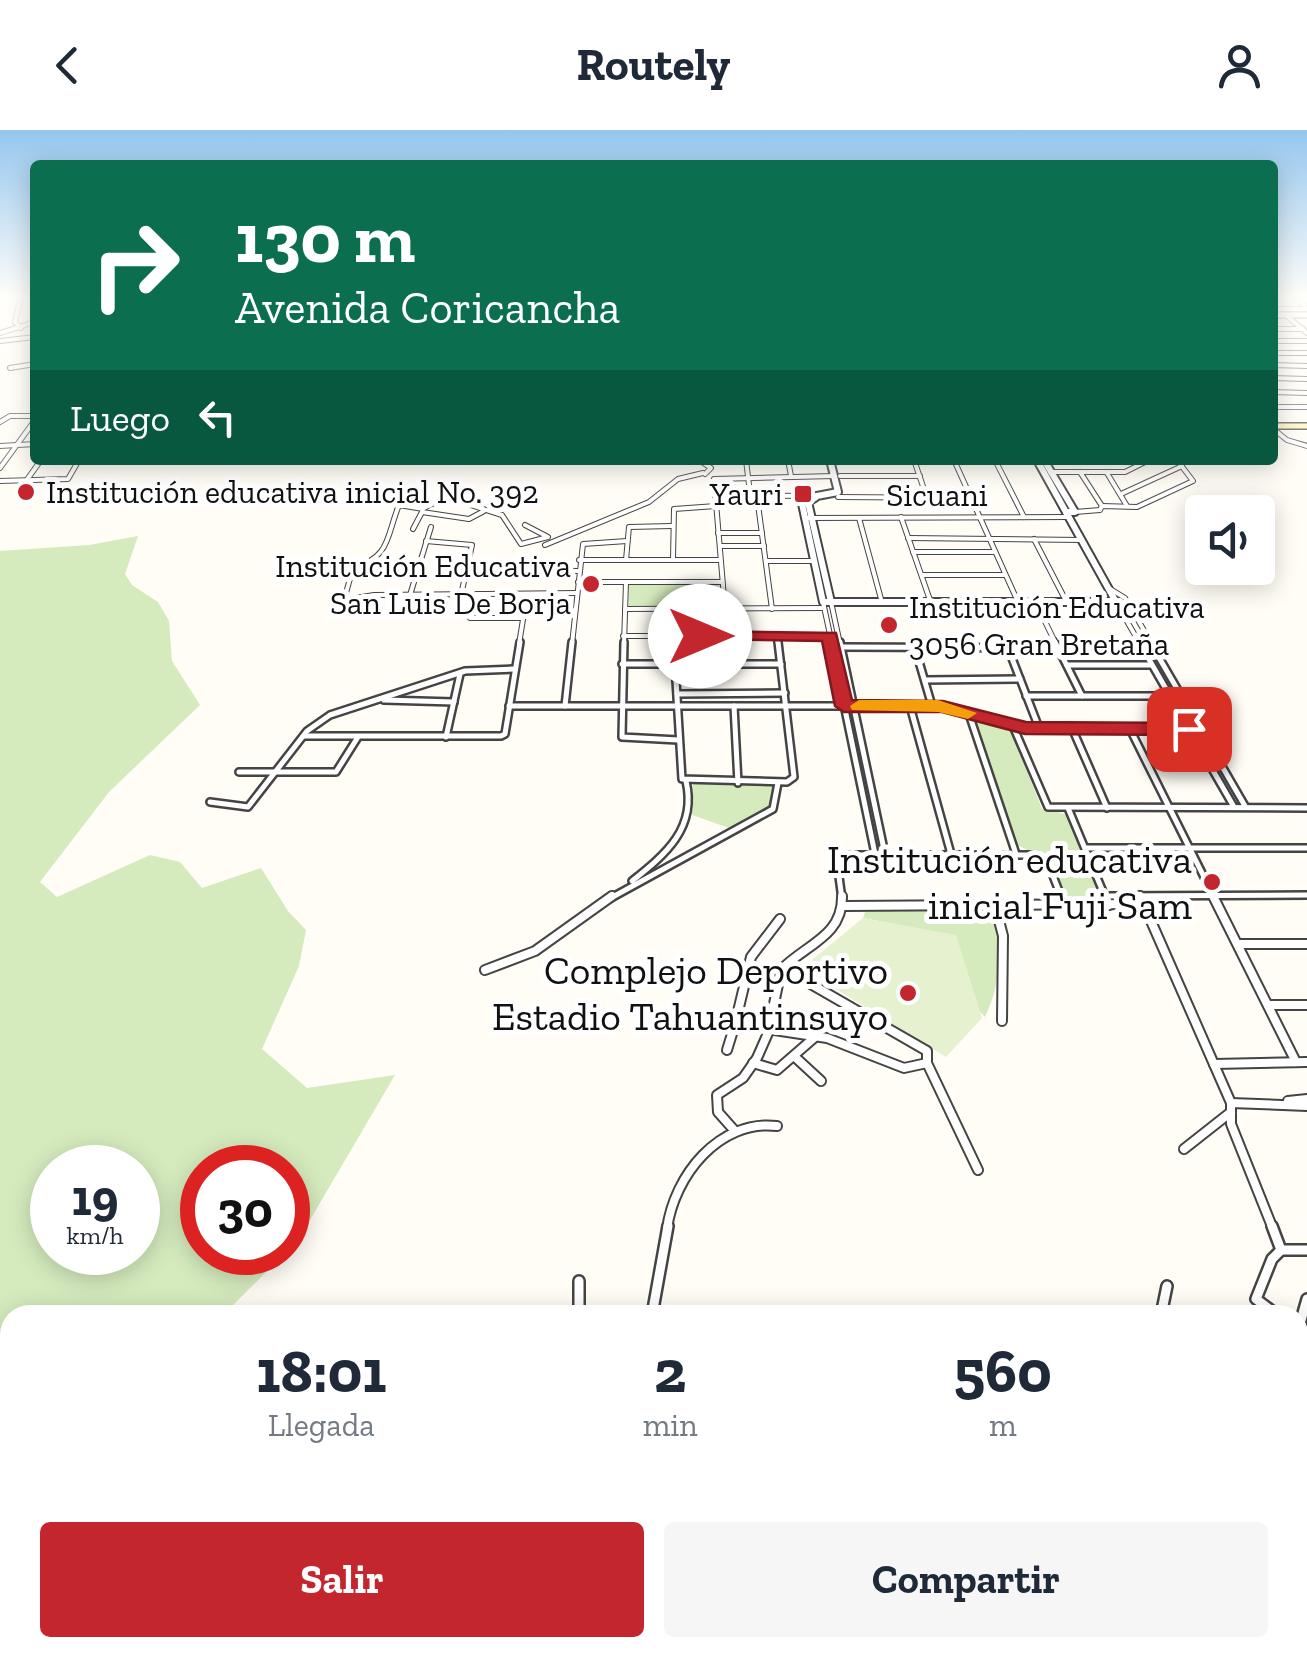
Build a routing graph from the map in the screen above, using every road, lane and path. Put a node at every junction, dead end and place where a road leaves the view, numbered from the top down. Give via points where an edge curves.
1 (15, 367) edge
2 (10, 368) dead end
3 (1278, 378) edge
4 (1307, 378) edge
5 (1278, 392) edge
6 (1307, 392) edge
7 (1278, 406) edge
8 (1307, 407) edge
9 (0, 413) edge
10 (14, 416) junction
11 (30, 418) edge
12 (0, 422) edge
13 (1278, 425) edge
14 (30, 426) edge
15 (1305, 427) edge
16 (1278, 432) edge
17 (30, 444) edge
18 (17, 445) junction
19 (0, 446) edge
20 (1307, 446) edge
21 (38, 465) edge
22 (76, 465) edge
23 (708, 465) edge
24 (747, 465) edge
25 (789, 465) edge
26 (835, 465) edge
27 (916, 465) edge
28 (956, 465) edge
29 (998, 465) edge
30 (1044, 465) edge
31 (1139, 465) edge
32 (1175, 465) edge
33 (1182, 465) edge
34 (0, 468) edge
35 (1048, 472) junction
36 (1080, 472) junction
37 (1107, 472) junction
38 (1126, 472) junction
39 (703, 473) junction
40 (748, 476) junction
41 (791, 476) junction
42 (838, 476) junction
43 (920, 476) junction
44 (716, 478) junction
45 (0, 481) edge
46 (26, 481) junction
47 (1150, 481) junction
48 (1121, 494) junction
49 (715, 495) junction
50 (753, 495) junction
51 (806, 496) junction
52 (838, 498) junction
53 (927, 498) junction
54 (971, 498) junction
55 (716, 506) junction
56 (1102, 506) junction
57 (1127, 506) junction
58 (485, 510) junction
59 (1070, 514) junction
60 (980, 517) junction
61 (1024, 517) junction
62 (808, 518) junction
63 (859, 518) junction
64 (901, 518) junction
65 (525, 524) dead end
66 (672, 526) junction
67 (431, 527) dead end
68 (413, 529) dead end
69 (718, 533) junction
70 (762, 533) junction
71 (908, 538) junction
72 (990, 539) junction
73 (1034, 540) junction
74 (1082, 540) junction
75 (426, 541) junction
76 (627, 542) junction
77 (545, 545) dead end
78 (720, 546) junction
79 (764, 546) junction
80 (913, 552) junction
81 (995, 552) junction
82 (579, 560) junction
83 (626, 560) junction
84 (673, 560) junction
85 (720, 560) junction
86 (766, 561) junction
87 (814, 561) junction
88 (468, 570) junction
89 (579, 571) junction
90 (921, 575) junction
91 (1006, 575) junction
92 (354, 576) junction
93 (416, 576) junction
94 (578, 582) junction
95 (626, 582) junction
96 (722, 582) junction
97 (1108, 587) junction
98 (577, 593) junction
99 (527, 594) junction
100 (410, 595) junction
101 (427, 595) junction
102 (461, 595) junction
103 (476, 595) junction
104 (881, 599) junction
105 (1065, 599) junction
106 (1115, 600) junction
107 (930, 601) junction
108 (1018, 601) junction
109 (826, 602) junction
110 (1036, 603) junction
111 (624, 609) junction
112 (724, 610) junction
113 (772, 610) junction
114 (421, 616) dead end
115 (522, 618) junction
116 (624, 636) junction
117 (777, 636) junction
118 (834, 636) junction
119 (840, 647) junction
120 (916, 648) junction
121 (1008, 648) junction
122 (1058, 648) junction
123 (622, 664) junction
124 (676, 664) junction
125 (781, 664) junction
126 (1066, 665) junction
127 (1152, 665) junction
128 (514, 669) junction
129 (460, 673) junction
130 (1020, 679) junction
131 (924, 680) junction
132 (785, 693) junction
133 (677, 694) junction
134 (1026, 696) junction
135 (1082, 696) junction
136 (1170, 696) junction
137 (378, 700) junction
138 (454, 702) junction
139 (509, 706) junction
140 (565, 706) junction
141 (620, 706) junction
142 (677, 706) junction
143 (734, 706) junction
144 (787, 706) junction
145 (844, 706) junction
146 (853, 706) junction
147 (910, 706) junction
148 (932, 706) junction
149 (969, 714) junction
150 (1014, 726) junction
151 (1038, 728) junction
152 (1072, 728) junction
153 (1130, 728) junction
154 (1189, 729) junction
155 (1200, 729) junction
156 (303, 736) junction
157 (359, 736) junction
158 (446, 736) junction
159 (624, 740) joint
160 (678, 740) junction
161 (279, 770) junction
162 (239, 772) dead end
163 (686, 782) junction
164 (738, 783) junction
165 (778, 783) junction
166 (210, 802) dead end
167 (248, 807) joint
168 (1234, 807) junction
169 (1246, 807) junction
170 (1068, 808) junction
171 (1107, 808) junction
172 (1169, 808) junction
173 (1307, 808) edge
174 (674, 844) junction
175 (1085, 848) junction
176 (1189, 848) junction
177 (1307, 848) edge
178 (696, 852) junction
179 (876, 854) junction
180 (885, 854) junction
181 (951, 854) junction
182 (1016, 854) junction
183 (656, 862) junction
184 (668, 867) junction
185 (622, 889) junction
186 (1140, 895) junction
187 (1213, 895) junction
188 (1307, 895) edge
189 (1105, 896) junction
190 (1109, 904) junction
191 (1144, 904) junction
192 (995, 905) junction
193 (1064, 905) junction
194 (845, 906) junction
195 (780, 919) dead end
196 (1238, 944) junction
197 (1307, 944) edge
198 (782, 968) junction
199 (485, 970) dead end
200 (1268, 1005) junction
201 (1307, 1006) edge
202 (1002, 1021) dead end
203 (734, 1024) junction
204 (770, 1030) junction
205 (816, 1036) junction
206 (727, 1050) dead end
207 (795, 1057) junction
208 (1296, 1062) junction
209 (1307, 1062) edge
210 (754, 1063) junction
211 (927, 1063) junction
212 (1214, 1064) junction
213 (821, 1081) dead end
214 (1306, 1106) edge
215 (1231, 1108) junction
216 (777, 1126) dead end
217 (734, 1130) junction
218 (1184, 1149) dead end
219 (978, 1170) dead end
220 (1281, 1250) junction
221 (1307, 1250) edge
222 (579, 1280) dead end
223 (1167, 1286) dead end
224 (579, 1305) edge
225 (655, 1305) edge
226 (1163, 1305) edge
227 (1264, 1305) edge

1 - 2 street
3 - 4 street
5 - 6 street
7 - 8 street
9 - 10 street
10 - 11 street
10 - 12 street
13 - 15 main road
14 - 18 street
16 - 20 street
17 - 18 street
18 - 19 street
18 - 34 street
21 - 46 street
22 - 46 street via 68,479
23 - 39 street via 712,468
24 - 40 street
25 - 41 street
26 - 42 street
27 - 43 street
28 - 54 street
29 - 61 street
30 - 35 street
31 - 38 street
32 - 47 street
33 - 57 street, Sicuani via 1192,481
35 - 36 street
35 - 59 street
36 - 37 street
36 - 56 street
37 - 38 street
37 - 48 street
38 - 47 street
39 - 44 street
39 - 77 street
40 - 41 street
40 - 44 street
40 - 50 street
41 - 42 street
42 - 43 street
42 - 51 street via 836,493
42 - 52 street via 845,493
43 - 53 street
44 - 49 street
45 - 46 street
47 - 48 street
48 - 57 street
49 - 50 street
49 - 55 street
50 - 51 street
50 - 70 street
51 - 62 street via 801,499
52 - 53 street
52 - 62 street via 810,499
53 - 54 street
54 - 60 street
55 - 66 street via 674,509
55 - 69 street
56 - 57 street, Sicuani
56 - 59 street, Sicuani
58 - 65 street via 506,518 519,544 547,538
58 - 68 street via 472,519 422,512
58 - 92 street via 441,499 422,508 399,505 388,546 371,563 354,568
59 - 61 street, Sicuani
59 - 74 street
60 - 61 street, Sicuani
60 - 64 street, Sicuani
60 - 72 street
62 - 63 street, Sicuani
62 - 87 street
62 - 109 street
63 - 64 street, Sicuani
63 - 104 street
64 - 71 street
66 - 76 street via 631,526
66 - 84 street
67 - 75 street
69 - 70 street
69 - 78 street
70 - 79 street
71 - 72 street
71 - 80 street
72 - 73 street
72 - 81 street
73 - 74 street
73 - 105 street
74 - 97 street
75 - 88 street via 471,543
75 - 93 street
76 - 82 street via 586,542
76 - 83 street
78 - 79 street
78 - 85 street
79 - 86 street
80 - 81 street
80 - 90 street
81 - 91 street
82 - 83 street
82 - 89 street
83 - 84 street
84 - 85 street
85 - 96 street
86 - 87 street
86 - 113 street
87 - 109 street
88 - 89 street
88 - 102 street
89 - 94 street
90 - 91 street
90 - 107 street
91 - 108 street
92 - 93 street
92 - 100 street via 344,600
93 - 100 street
94 - 95 street
94 - 98 street
95 - 96 street
95 - 111 street
96 - 112 street
97 - 106 street
97 - 155 street via 1125,598
98 - 99 street
98 - 140 street
99 - 103 street
99 - 115 street
100 - 101 street
101 - 102 street
101 - 114 street
102 - 103 street
103 - 115 street via 470,618
104 - 107 street
104 - 109 street
105 - 106 street
105 - 108 street
106 - 110 street
106 - 127 street
107 - 108 street
107 - 109 street
108 - 110 street
109 - 113 street
109 - 118 street
110 - 122 street
111 - 112 street
111 - 116 street
112 - 113 street
115 - 128 street
116 - 117 street
116 - 123 street
117 - 118 street
117 - 125 street
118 - 119 street
118 - 145 street
119 - 120 street
119 - 146 street
120 - 121 street
120 - 131 street
121 - 122 street
121 - 130 street
122 - 126 street
123 - 124 street
123 - 141 street
124 - 125 street
124 - 133 street
125 - 132 street
126 - 127 street
126 - 135 street
127 - 136 street
128 - 129 street
128 - 139 street
129 - 137 street
129 - 138 street
130 - 131 street
130 - 134 street
131 - 148 street
132 - 133 street
132 - 144 street
133 - 142 street
134 - 135 street
134 - 151 street
135 - 136 street
136 - 154 street
137 - 138 street
137 - 156 street via 330,715
138 - 158 street
139 - 140 street
139 - 158 street via 501,736
140 - 141 street
141 - 142 street
141 - 159 street
142 - 143 street
142 - 160 street
143 - 144 street
143 - 164 street
144 - 145 street
144 - 165 street via 791,780
145 - 146 street
145 - 179 street
146 - 147 street
146 - 180 street
147 - 148 street
147 - 181 street
148 - 149 street
149 - 150 street
149 - 182 street
150 - 151 street
150 - 170 street via 1045,804
151 - 152 street
152 - 153 street
152 - 171 street
153 - 154 street
153 - 172 street
154 - 155 street
154 - 168 street
155 - 169 street
156 - 157 street
156 - 161 street
157 - 158 street
157 - 161 street via 336,772
159 - 160 street
160 - 163 street
161 - 162 street
161 - 167 street
163 - 164 street
163 - 174 street via 688,824
164 - 165 street
165 - 178 street via 772,809
166 - 167 street
168 - 169 street
168 - 172 street
169 - 173 street
170 - 171 street
170 - 175 street
171 - 172 street
172 - 176 street
174 - 178 street
174 - 183 street
175 - 176 street
175 - 189 street
176 - 177 street
176 - 187 street
178 - 184 street
179 - 180 street
179 - 194 street via 838,857
180 - 181 street
181 - 182 street
182 - 193 street via 1045,860
183 - 184 street
183 - 185 street
184 - 185 street
185 - 199 street via 535,951
186 - 187 street
186 - 189 street
186 - 191 street
187 - 188 street
187 - 196 street
189 - 190 street
190 - 191 street
190 - 193 street
191 - 212 street
192 - 193 street
192 - 194 street
192 - 202 street via 1003,936
194 - 198 street via 838,924
195 - 203 street via 751,957
196 - 197 street
196 - 200 street
198 - 204 street via 773,988
198 - 211 street via 900,1033 926,1051
200 - 201 street
200 - 208 street
203 - 204 street
203 - 206 street
204 - 205 street
204 - 210 street
205 - 207 street
205 - 211 street via 904,1068
207 - 210 street via 777,1070
207 - 213 street
208 - 209 street
208 - 212 street
210 - 217 street via 716,1099 716,1110
211 - 219 street
212 - 215 street
214 - 215 street
215 - 218 street via 1201,1142
215 - 220 street via 1231,1124
216 - 217 street
217 - 225 street via 675,1188
220 - 221 street
220 - 227 street via 1256,1299
222 - 224 street
223 - 226 street

